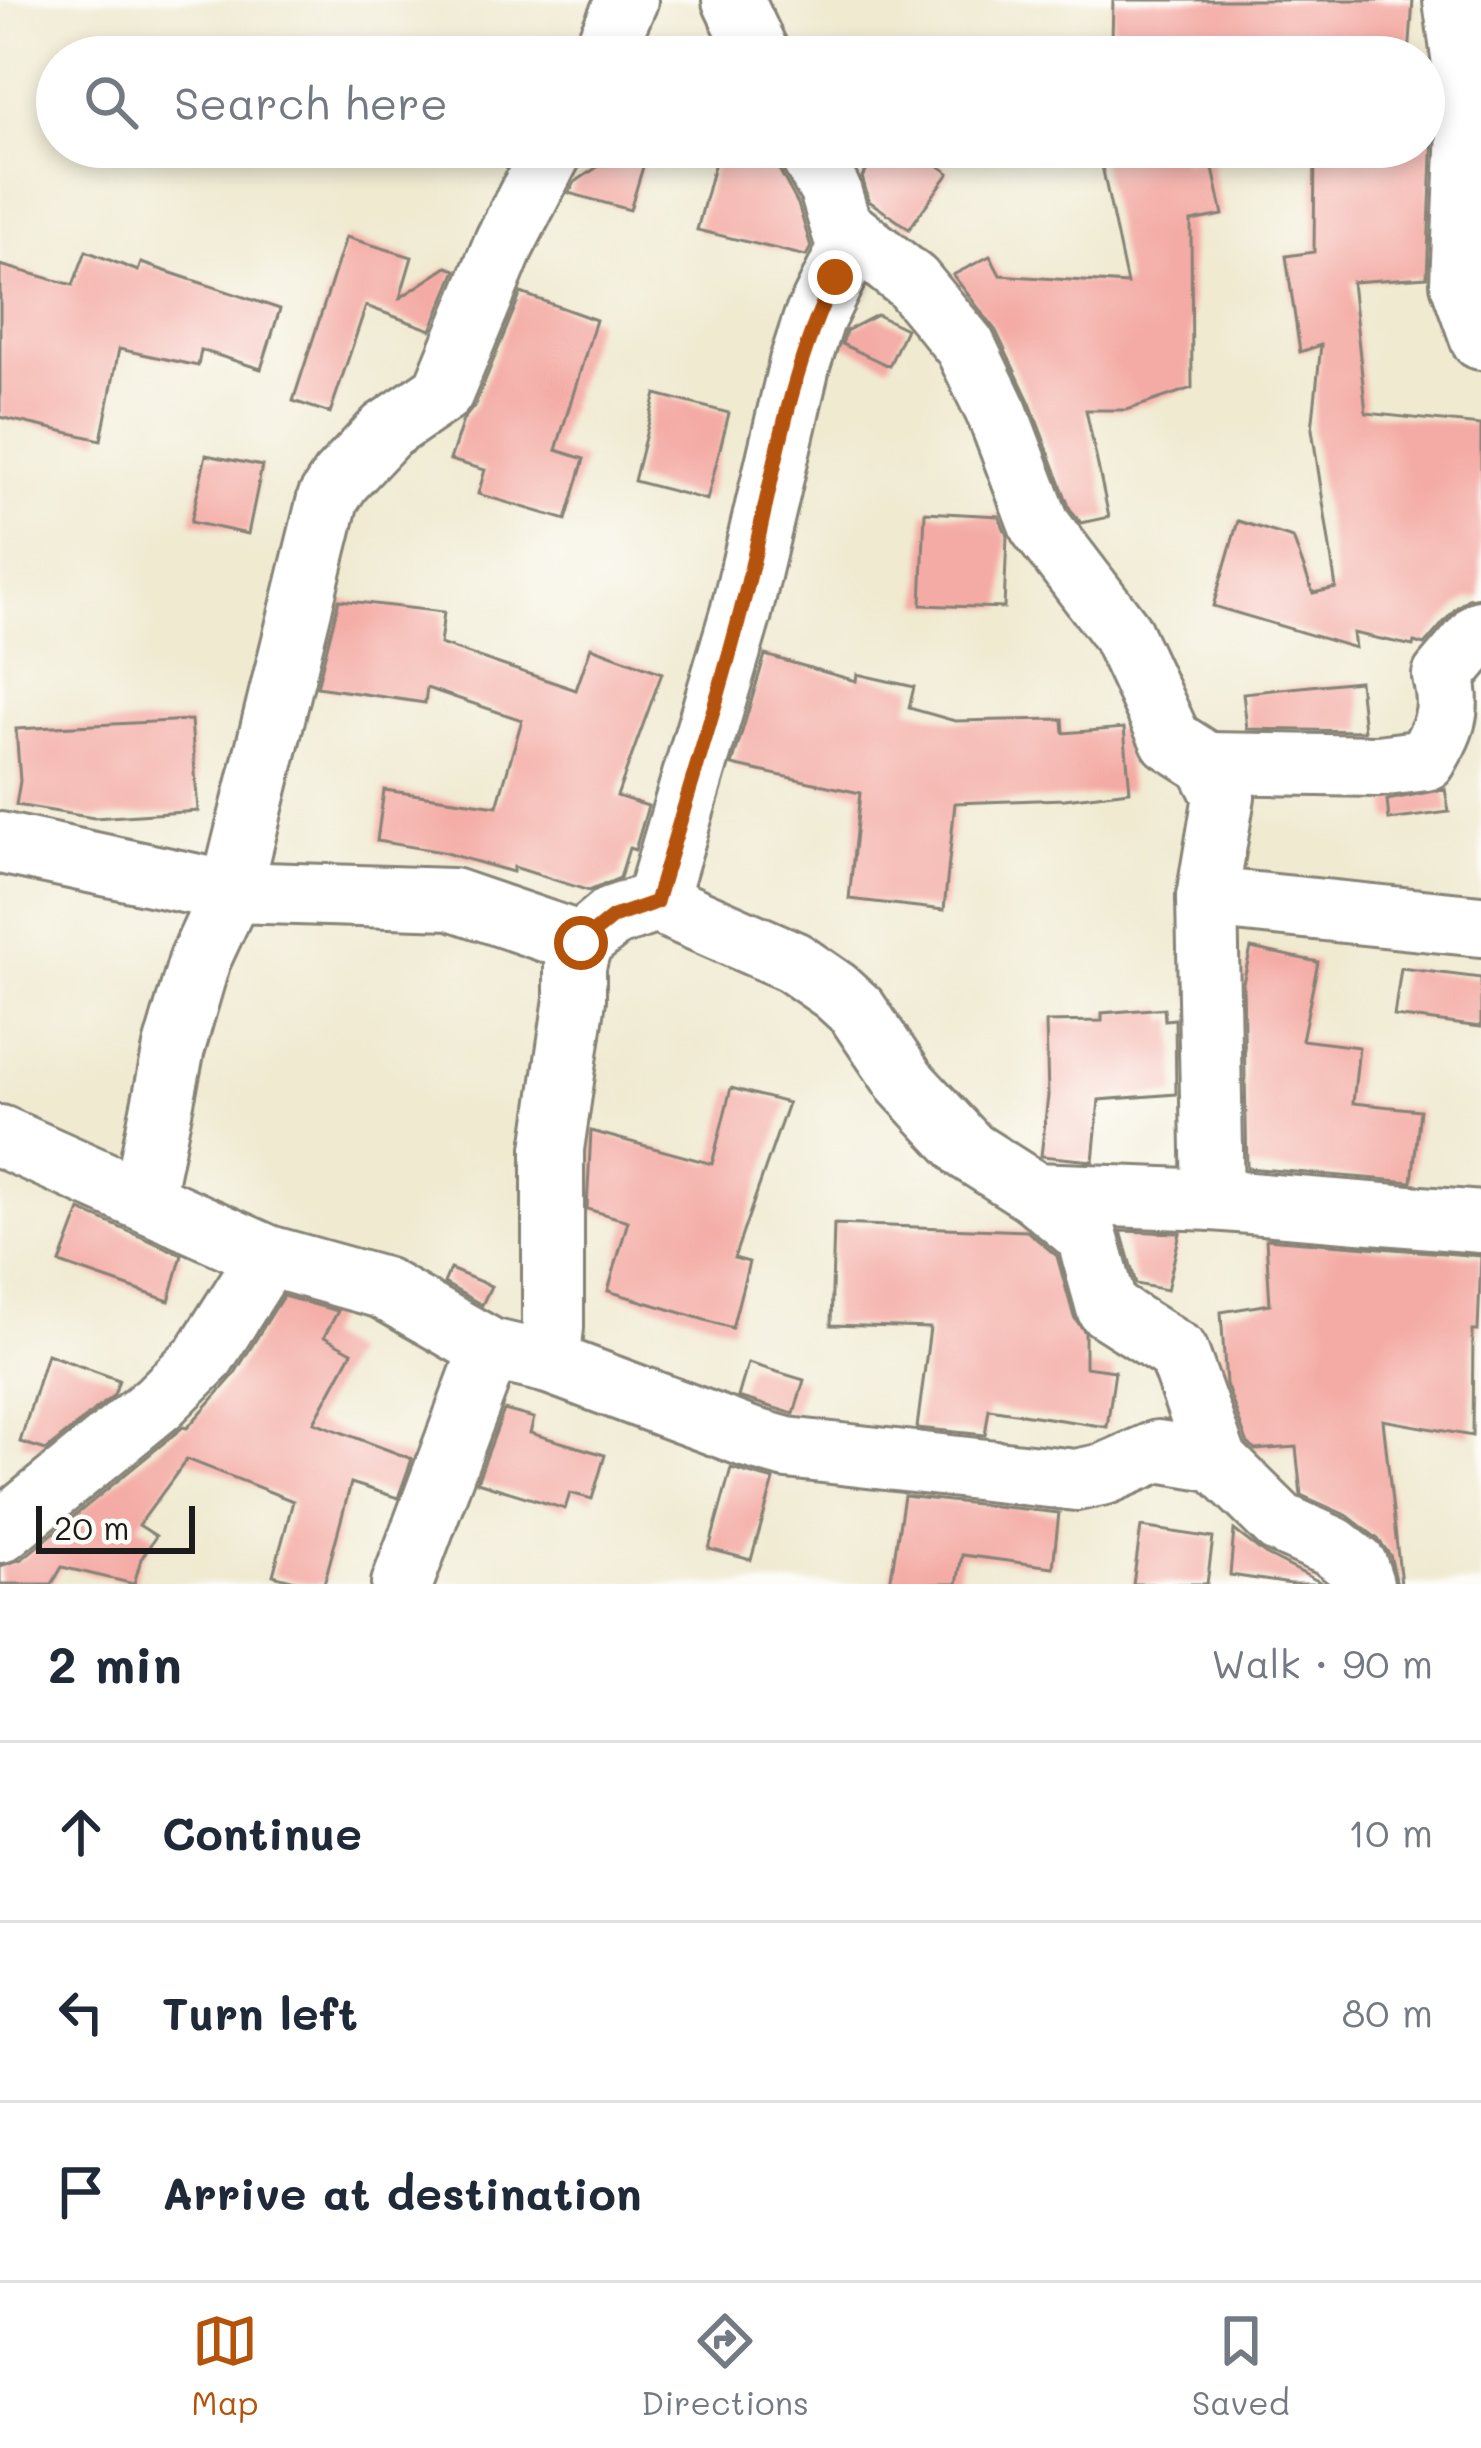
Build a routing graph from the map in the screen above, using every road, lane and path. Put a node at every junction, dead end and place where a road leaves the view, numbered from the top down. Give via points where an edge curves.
1 (627, 0) edge
2 (733, 0) edge
3 (1454, 0) edge
4 (611, 36) edge
5 (750, 36) edge
6 (1475, 107) edge
7 (543, 168) edge
8 (818, 168) edge
9 (841, 226) junction
10 (1481, 339) edge
11 (1481, 631) edge
12 (1207, 763) junction
13 (0, 844) edge
14 (231, 892) junction
15 (1207, 898) junction
16 (656, 902) junction
17 (1481, 926) edge
18 (581, 943) junction
19 (0, 1136) edge
20 (1035, 1193) junction
21 (143, 1198) junction
22 (1213, 1200) junction
23 (1481, 1222) edge
24 (268, 1256) junction
25 (490, 1348) junction
26 (549, 1363) junction
27 (1217, 1461) junction
28 (0, 1532) edge
29 (402, 1584) edge
30 (1363, 1584) edge

1 - 4 street
2 - 5 street
3 - 6 street
6 - 10 street via 1461,283
7 - 14 street via 442,392 386,431 328,500
8 - 9 street
9 - 12 street via 911,282 965,346 1040,526 1120,632 1171,740
9 - 16 street via 848,250 800,362 741,613
11 - 12 street via 1443,676 1446,726 1426,760
12 - 15 street via 1224,796
13 - 14 street
14 - 18 street via 452,899
14 - 21 street via 200,959 174,1048
15 - 17 street
15 - 22 street
16 - 18 street via 613,917
16 - 20 street via 793,962 835,991 969,1150
18 - 26 street via 553,1150
19 - 21 street
20 - 22 street
20 - 27 street via 1087,1236 1107,1308 1178,1353
21 - 24 street
22 - 23 street
24 - 25 street via 383,1288
24 - 28 street via 204,1357
25 - 26 street
25 - 29 street
26 - 27 street via 787,1448 1076,1480 1158,1451
27 - 30 street via 1280,1523 1357,1566

